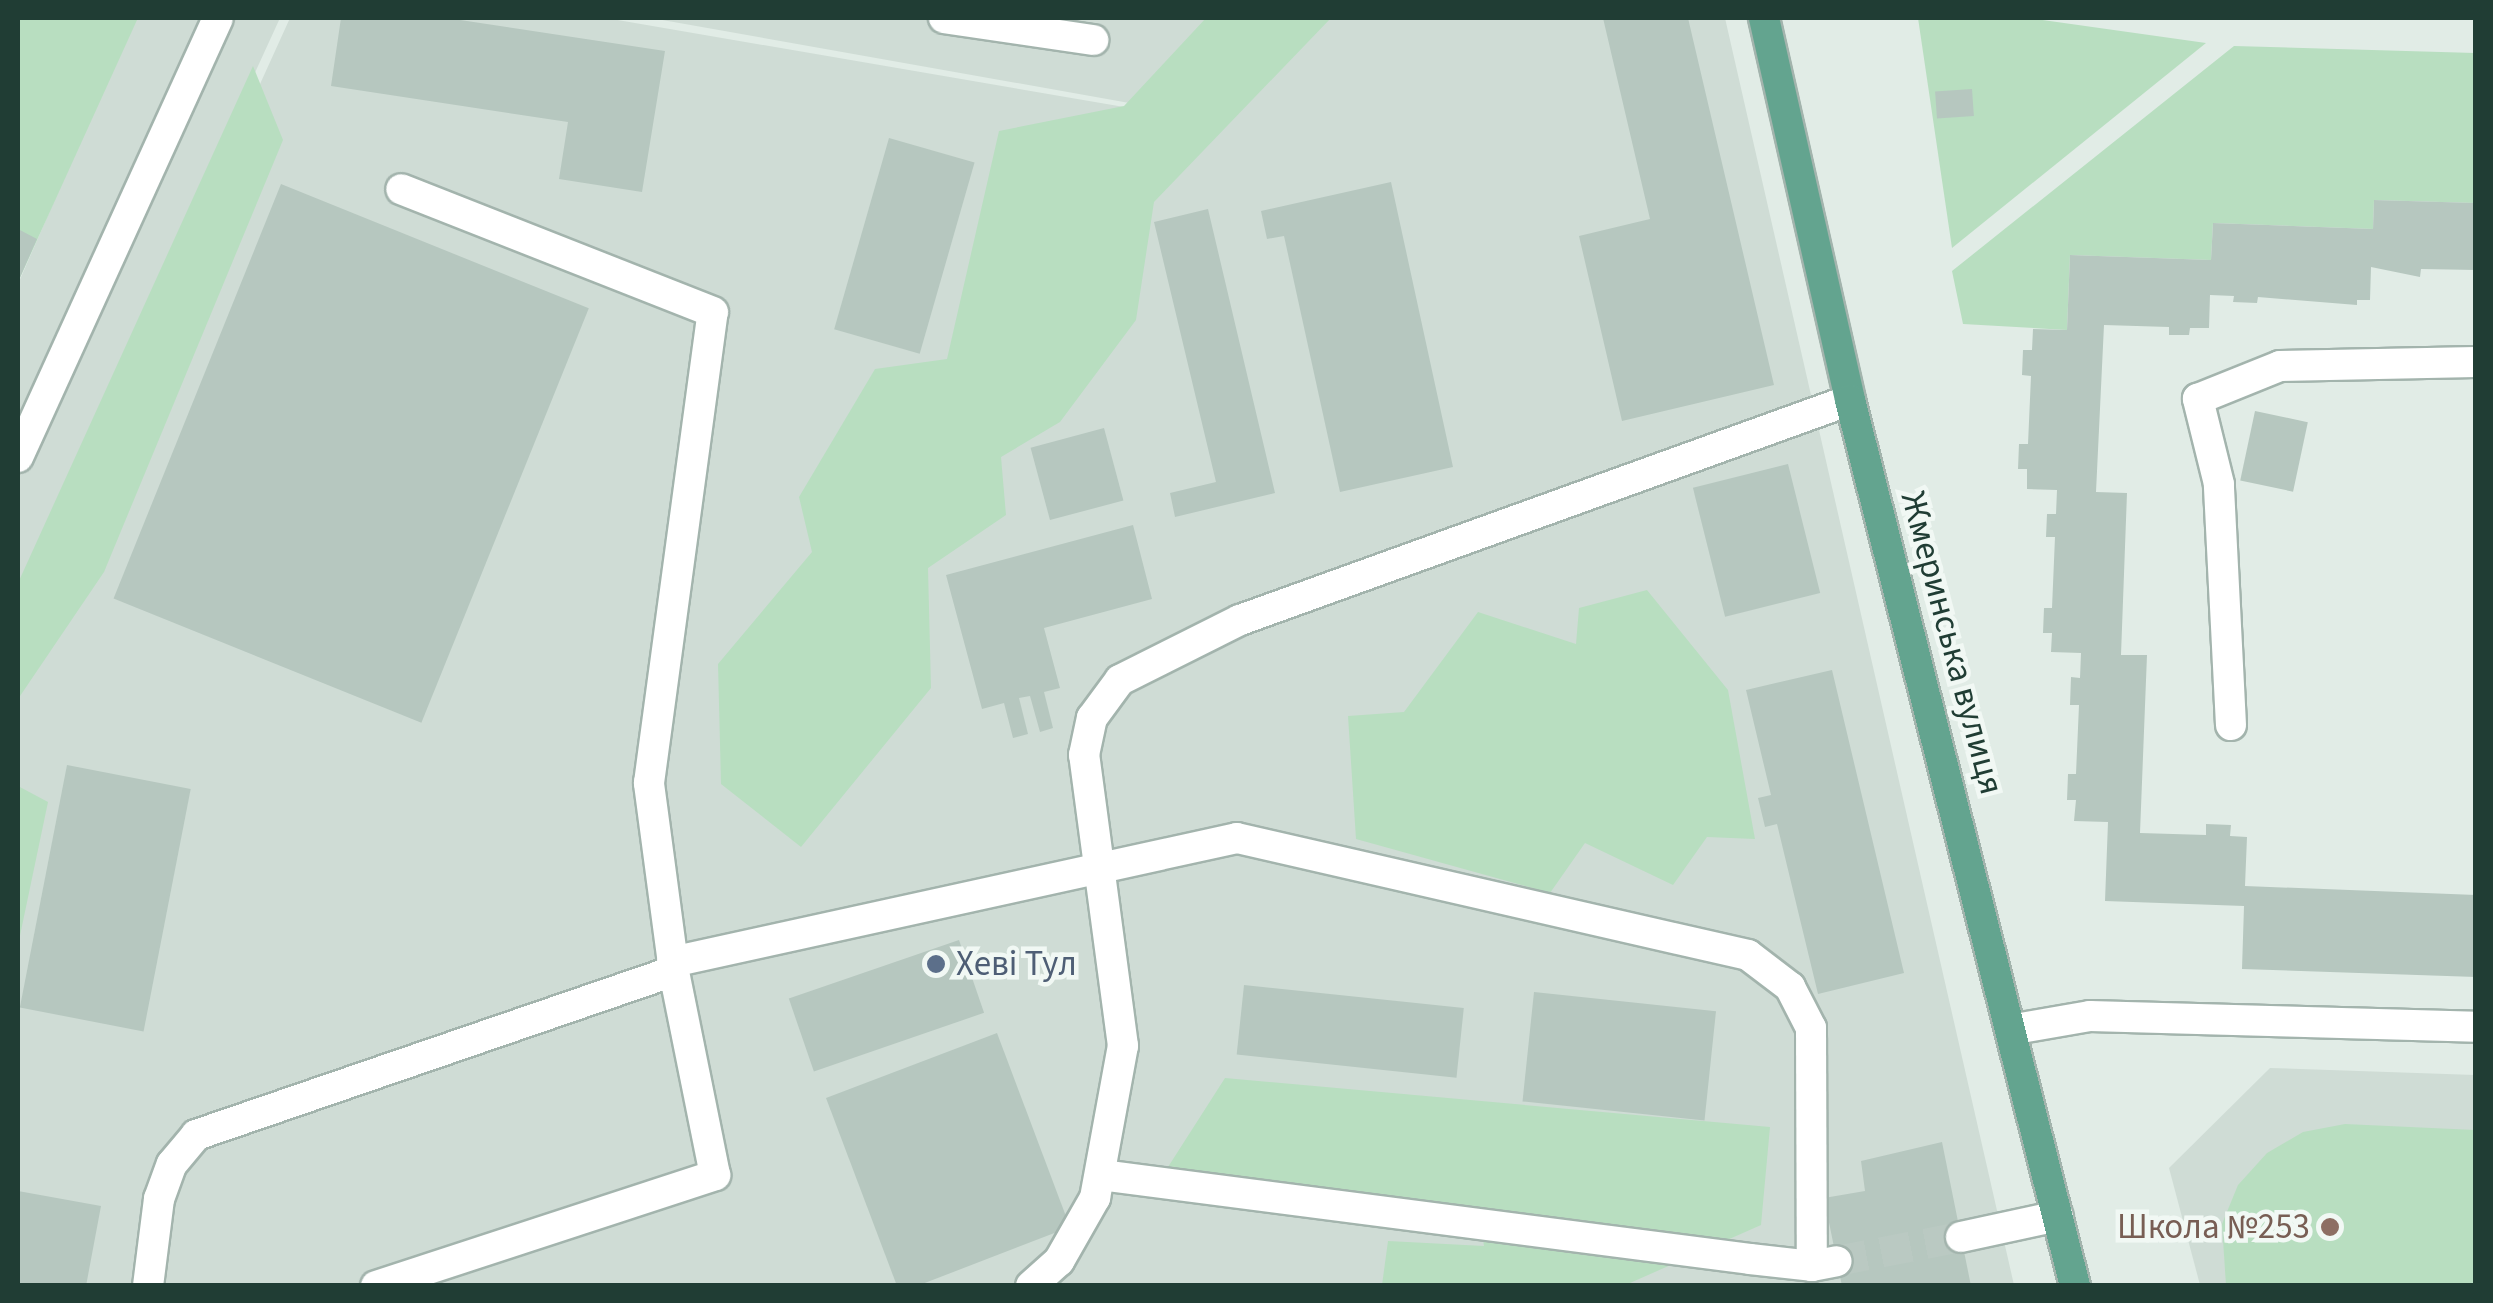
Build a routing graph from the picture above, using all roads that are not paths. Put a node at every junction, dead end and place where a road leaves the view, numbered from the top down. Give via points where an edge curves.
1 (218, 18) edge
2 (944, 18) edge
3 (1764, 18) edge
4 (1093, 40) dead end
5 (401, 188) dead end
6 (2476, 362) edge
7 (1850, 400) junction
8 (18, 457) edge
9 (2231, 725) dead end
10 (1101, 869) junction
11 (673, 966) junction
12 (2476, 1027) edge
13 (2015, 1029) junction
14 (1101, 1175) junction
15 (2058, 1216) junction
16 (1961, 1237) tunnel mouth
17 (148, 1286) edge
18 (376, 1286) edge
19 (1031, 1286) edge
20 (2075, 1286) edge

1 - 8 lane
2 - 4 lane
3 - 7 main road, Жмеринська вулиця
5 - 11 lane via 712,312 649,783
6 - 9 lane via 2280,366 2198,399 2219,484
7 - 10 lane via 1240,620 1120,680 1092,718 1084,756
7 - 13 main road, Жмеринська вулиця
10 - 11 lane
10 - 14 lane via 1124,1046
10 - 14 lane via 1238,838 1748,954 1790,988 1811,1028 1824,1263
11 - 17 lane via 196,1135 172,1164 159,1199
11 - 18 lane via 716,1175
12 - 13 lane via 2090,1016
13 - 15 main road, Жмеринська вулиця
14 - 19 lane via 1060,1261
15 - 16 lane
15 - 20 main road, Жмеринська вулиця

